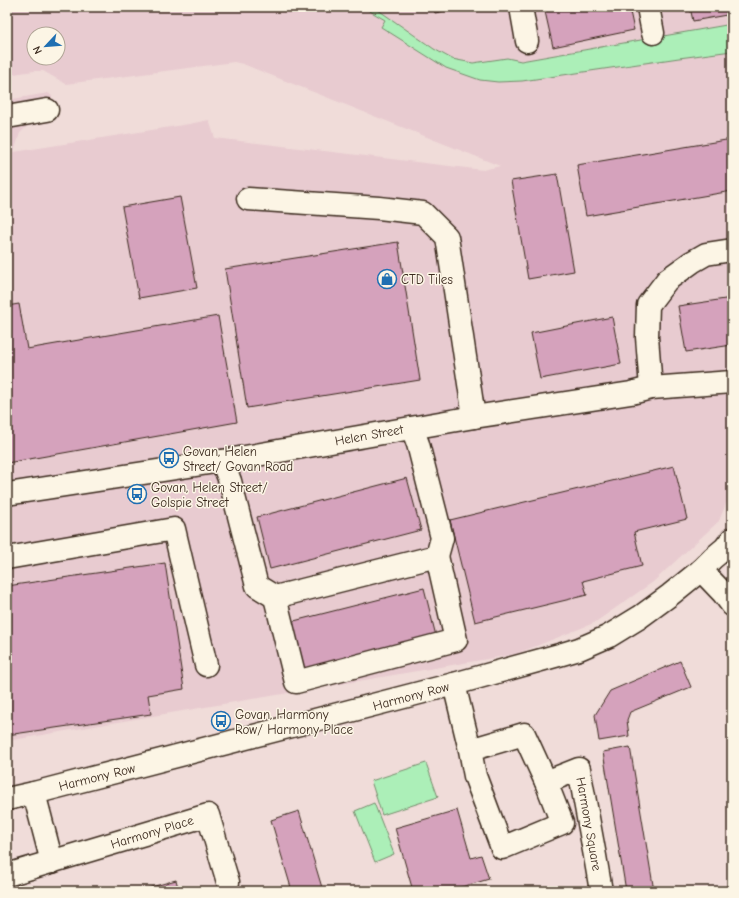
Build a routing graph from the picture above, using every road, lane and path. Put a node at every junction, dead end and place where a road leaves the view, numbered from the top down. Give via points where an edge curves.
1 (521, 7) edge
2 (648, 7) edge
3 (653, 33) dead end
4 (526, 41) dead end
5 (46, 110) dead end
6 (7, 117) edge
7 (248, 199) dead end
8 (732, 250) edge
9 (732, 382) edge
10 (651, 388) junction
11 (474, 417) junction
12 (412, 428) junction
13 (222, 461) junction
14 (7, 494) edge
15 (732, 539) edge
16 (437, 556) junction
17 (7, 558) edge
18 (700, 570) junction
19 (275, 597) junction
20 (732, 605) edge
21 (206, 666) dead end
22 (454, 684) junction
23 (470, 750) junction
24 (546, 782) junction
25 (34, 793) junction
26 (7, 799) edge
27 (52, 862) junction
28 (7, 876) edge
29 (228, 882) dead end
30 (601, 891) edge

1 - 4 street
2 - 3 street
5 - 6 street
7 - 11 street via 423,213 447,237
8 - 10 street via 706,254 692,262 667,280 648,305 647,337
9 - 10 street, Helen Street
10 - 11 street, Helen Street
11 - 12 street, Helen Street
12 - 13 street, Helen Street
12 - 16 street via 442,538
13 - 14 street, Helen Street
13 - 19 street via 230,481 257,586
15 - 18 street, Harmony Row
16 - 19 street
16 - 19 street via 456,640 296,682
17 - 21 street via 174,529
18 - 20 street
18 - 22 street, Harmony Row via 640,617 608,636 579,649
22 - 23 street, Harmony Square
22 - 25 street, Harmony Row
23 - 24 street, Harmony Square via 524,734
23 - 24 street, Harmony Square via 475,776 502,848 562,823
24 - 30 street, Harmony Square via 579,770
25 - 26 street, Harmony Row
25 - 27 street
27 - 28 street, Harmony Place
27 - 29 street, Harmony Place via 208,815

